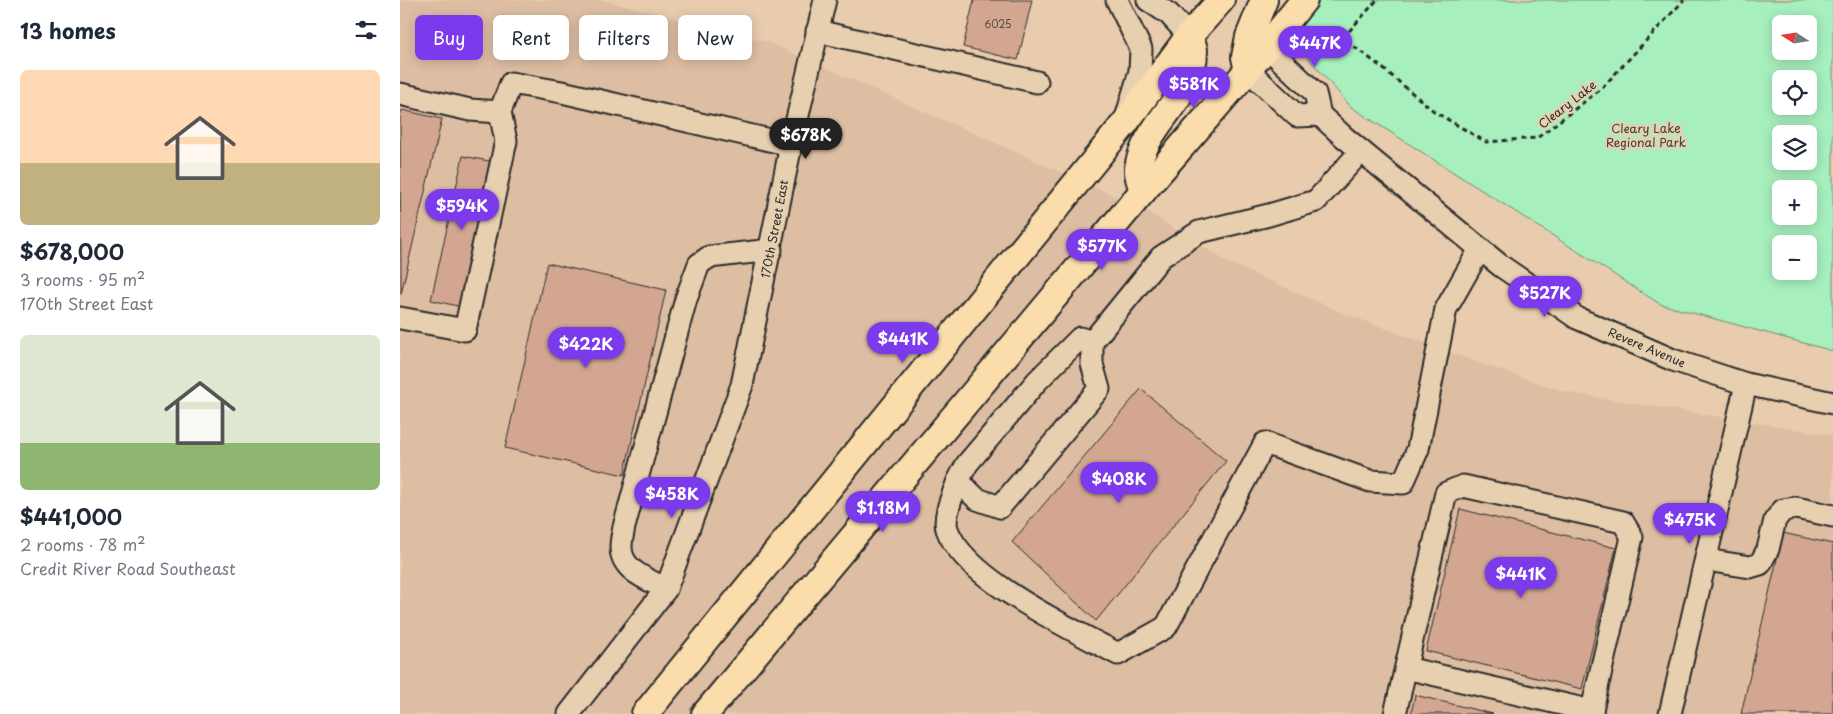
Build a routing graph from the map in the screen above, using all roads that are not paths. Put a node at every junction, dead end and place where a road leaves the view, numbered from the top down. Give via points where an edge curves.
1 (825, 0) edge
2 (1117, 0) edge
3 (1148, 0) edge
4 (1221, 0) edge
5 (1264, 0) edge
6 (1304, 0) edge
7 (817, 31) junction
8 (1189, 36) junction
9 (1267, 47) junction
10 (1248, 70) junction
11 (1037, 82) dead end
12 (400, 94) edge
13 (500, 112) junction
14 (1320, 114) junction
15 (1125, 123) junction
16 (791, 145) junction
17 (1361, 151) junction
18 (1143, 191) junction
19 (1480, 249) junction
20 (770, 250) junction
21 (400, 318) edge
22 (1092, 342) junction
23 (1746, 384) junction
24 (1833, 403) edge
25 (958, 481) junction
26 (1833, 516) edge
27 (1706, 560) junction
28 (666, 589) junction
29 (1406, 668) junction
30 (1591, 713) edge
31 (569, 714) edge
32 (645, 714) edge
33 (705, 714) edge
34 (1395, 714) edge
35 (1670, 714) edge

1 - 7 street, 170th Street East
2 - 15 street via 1141,49 1140,71
3 - 8 street via 1169,14
4 - 8 main road
5 - 10 main road via 1249,37 1245,57
6 - 9 main road
7 - 11 street
7 - 16 street, 170th Street East
8 - 15 main road
8 - 18 main road via 1194,49 1192,66 1183,88 1148,139 1137,170
9 - 10 main road
9 - 14 street via 1315,93
10 - 14 street via 1297,116
10 - 18 main road
12 - 13 street via 470,110
13 - 16 street via 511,84 562,92
13 - 21 street via 506,141 465,330
14 - 17 street, Revere Avenue
15 - 32 main road
16 - 20 street, 170th Street East
17 - 19 street, Revere Avenue
17 - 22 street via 1316,201 1199,232 1161,256
18 - 33 main road
19 - 23 street, Revere Avenue via 1577,318 1673,360
19 - 25 street via 1446,309 1418,448 1403,483 1370,481 1265,443 1166,627 1118,654 1003,590 962,555 947,528 948,507
20 - 28 street, 170th Street East via 742,385
20 - 28 street via 709,257 699,264 686,299 626,517 621,548 626,565
22 - 25 street via 1080,338 1037,381 967,464
22 - 25 street via 1092,364 1099,389 1000,507 977,499
23 - 24 street, Revere Avenue
23 - 27 street
26 - 27 street via 1796,508 1783,510 1776,520 1760,564 1750,567
27 - 35 street
28 - 31 street, 170th Street East
29 - 30 street
29 - 30 street via 1446,493 1463,486 1623,522 1632,537
29 - 34 street

